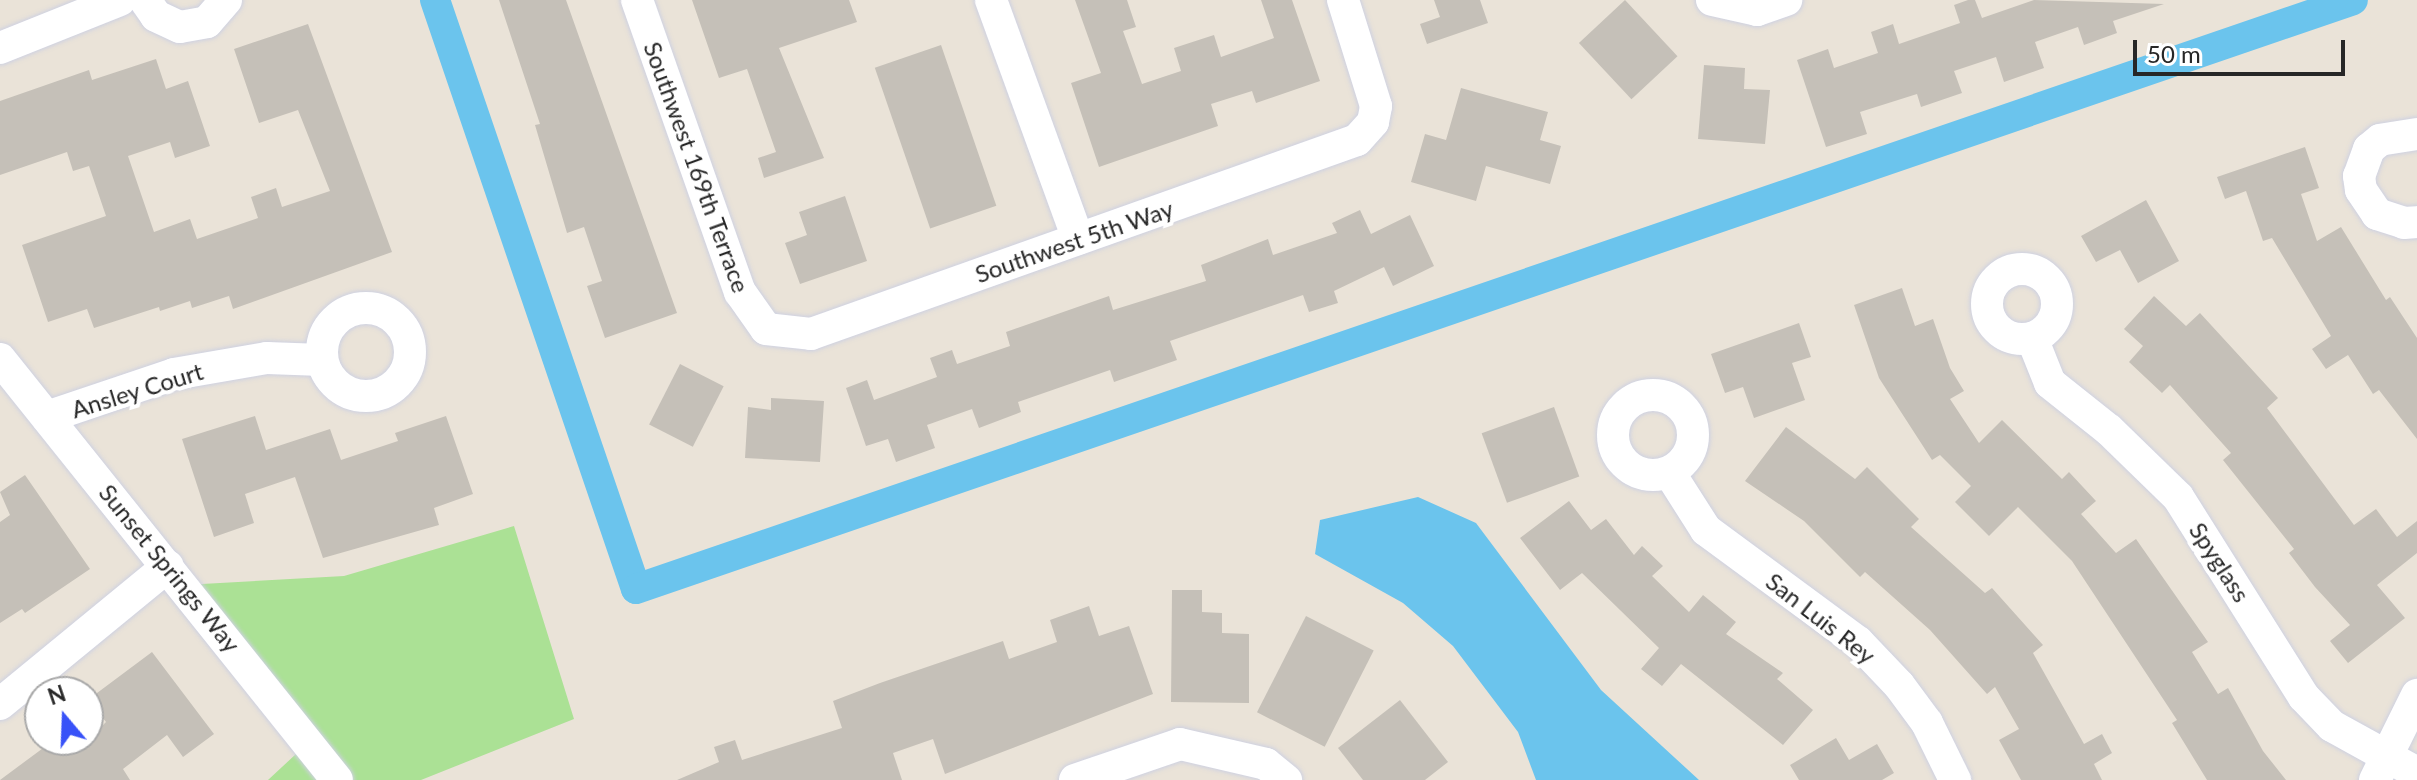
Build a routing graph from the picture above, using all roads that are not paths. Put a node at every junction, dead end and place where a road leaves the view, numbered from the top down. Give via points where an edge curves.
1 (120, 0) edge
2 (145, 0) edge
3 (226, 0) edge
4 (637, 0) edge
5 (991, 0) edge
6 (1343, 0) edge
7 (1712, 0) edge
8 (1786, 0) edge
9 (0, 48) edge
10 (2417, 134) edge
11 (2417, 222) edge
12 (1078, 239) junction
13 (766, 329) joint
14 (2032, 338) dead end
15 (0, 359) edge
16 (322, 360) dead end
17 (47, 417) junction
18 (1669, 472) dead end
19 (168, 566) junction
20 (2417, 695) edge
21 (0, 704) edge
22 (2380, 769) edge
23 (2417, 773) edge
24 (337, 780) edge
25 (1075, 780) edge
26 (1286, 780) edge
27 (1955, 780) edge

1 - 9 street
2 - 3 street via 156,16 180,27 207,22
4 - 13 street, Southwest 169th Terrace via 740,292
5 - 12 street
6 - 12 street, Southwest 5th Way via 1372,86 1373,122 1357,140
7 - 8 street via 1757,10
10 - 11 street via 2380,140 2369,149 2359,176 2367,203 2377,214
12 - 13 street, Southwest 5th Way via 811,334
14 - 22 street, Spyglass via 2050,383 2109,430 2178,497 2304,697
15 - 17 street, Sunset Springs Way
16 - 17 street, Ansley Court via 267,358 174,374
17 - 19 street, Sunset Springs Way
18 - 27 street, San Luis Rey via 1706,530 1858,642 1899,685 1927,723
19 - 21 street
19 - 24 street, Sunset Springs Way
20 - 22 street
22 - 23 street, Spyglass
25 - 26 street via 1180,744 1266,764

